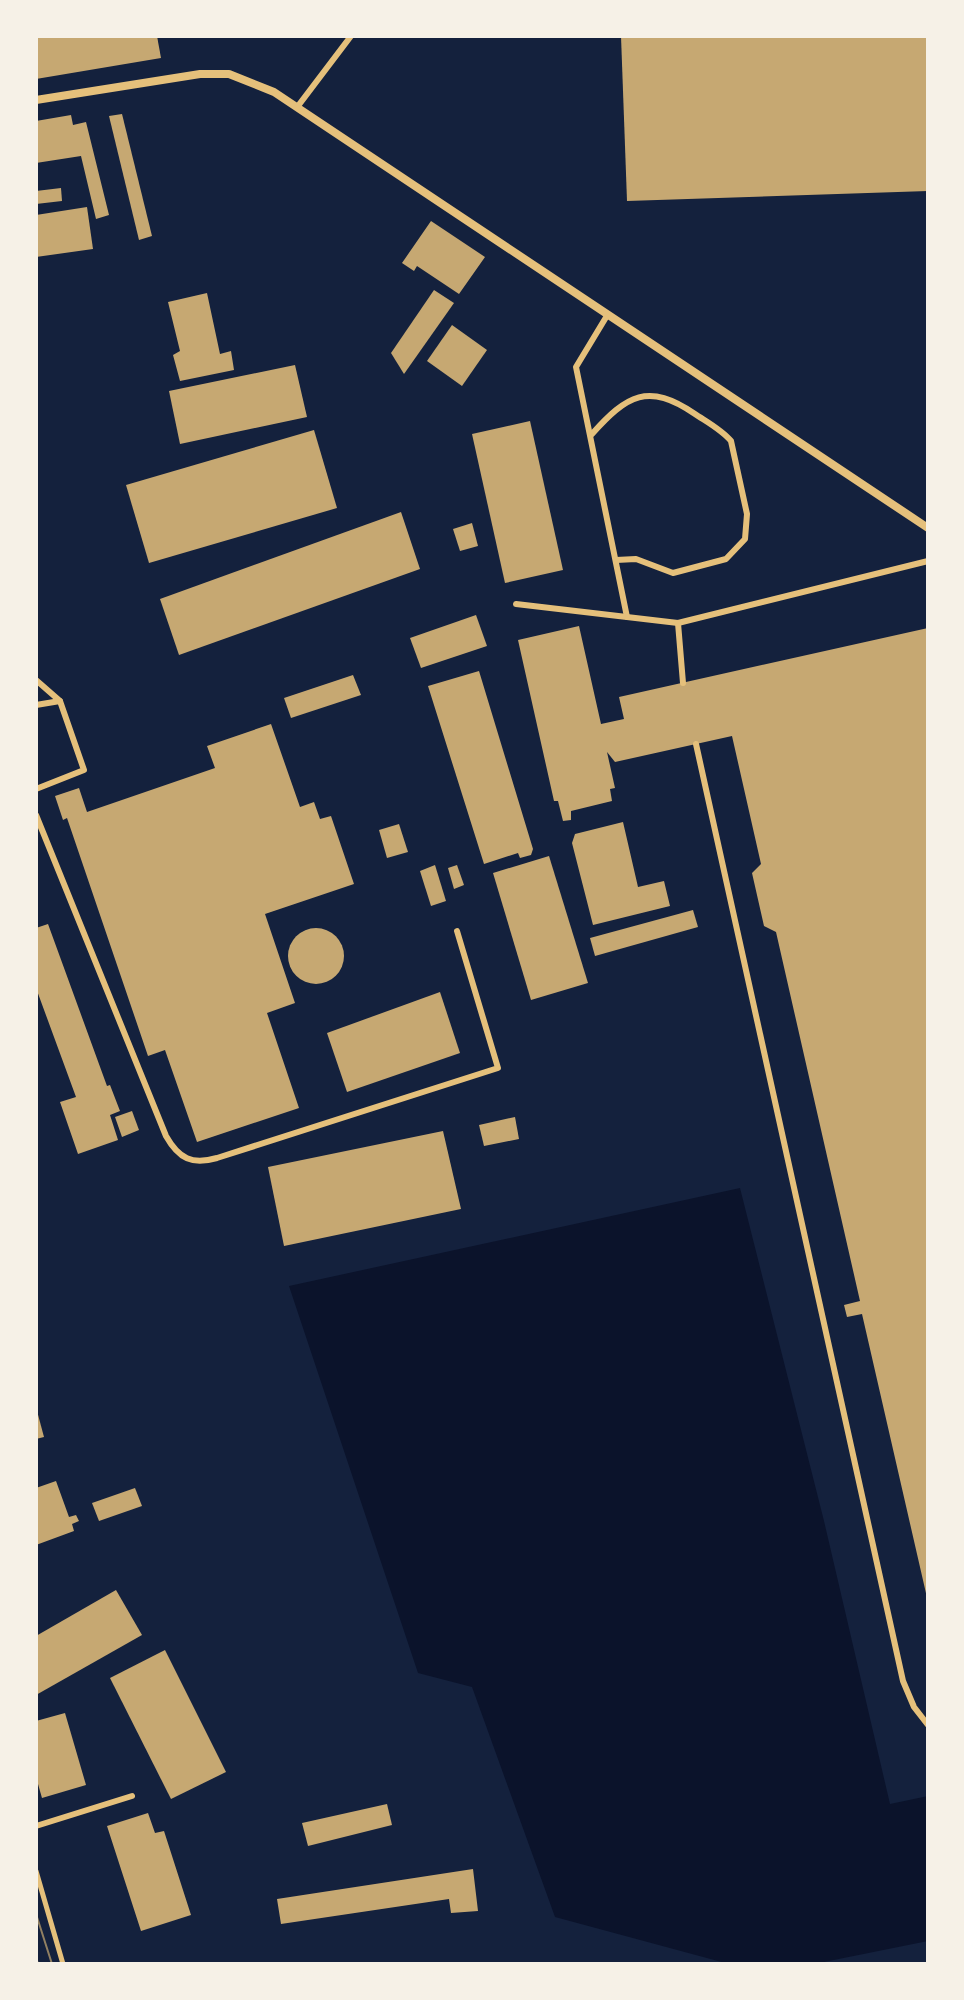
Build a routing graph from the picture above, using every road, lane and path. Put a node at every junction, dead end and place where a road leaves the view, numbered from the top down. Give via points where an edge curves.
1 (351, 36) edge
2 (36, 100) edge
3 (298, 106) junction
4 (608, 314) junction
5 (592, 434) junction
6 (928, 528) edge
7 (616, 560) junction
8 (928, 561) edge
9 (516, 604) dead end
10 (627, 617) junction
11 (678, 623) junction
12 (36, 680) edge
13 (683, 683) dead end
14 (60, 701) junction
15 (36, 705) edge
16 (696, 744) dead end
17 (36, 789) edge
18 (36, 815) edge
19 (457, 931) dead end
20 (928, 1725) edge
21 (132, 1796) dead end
22 (36, 1826) edge
23 (36, 1871) edge
24 (63, 1964) edge

1 - 3 lane
2 - 3 street via 229,74
3 - 4 street
4 - 5 lane via 576,367
4 - 6 street
5 - 7 lane
5 - 7 lane via 611,413 643,395 680,404 731,441 747,514 745,539 726,559 673,573 636,559
7 - 10 lane
8 - 11 lane
9 - 10 lane
10 - 11 lane
11 - 13 lane
12 - 14 lane
14 - 15 lane
14 - 17 lane via 84,770
16 - 20 lane via 903,1681
18 - 19 lane via 166,1136 182,1157 194,1162 498,1068
21 - 22 lane
23 - 24 path

